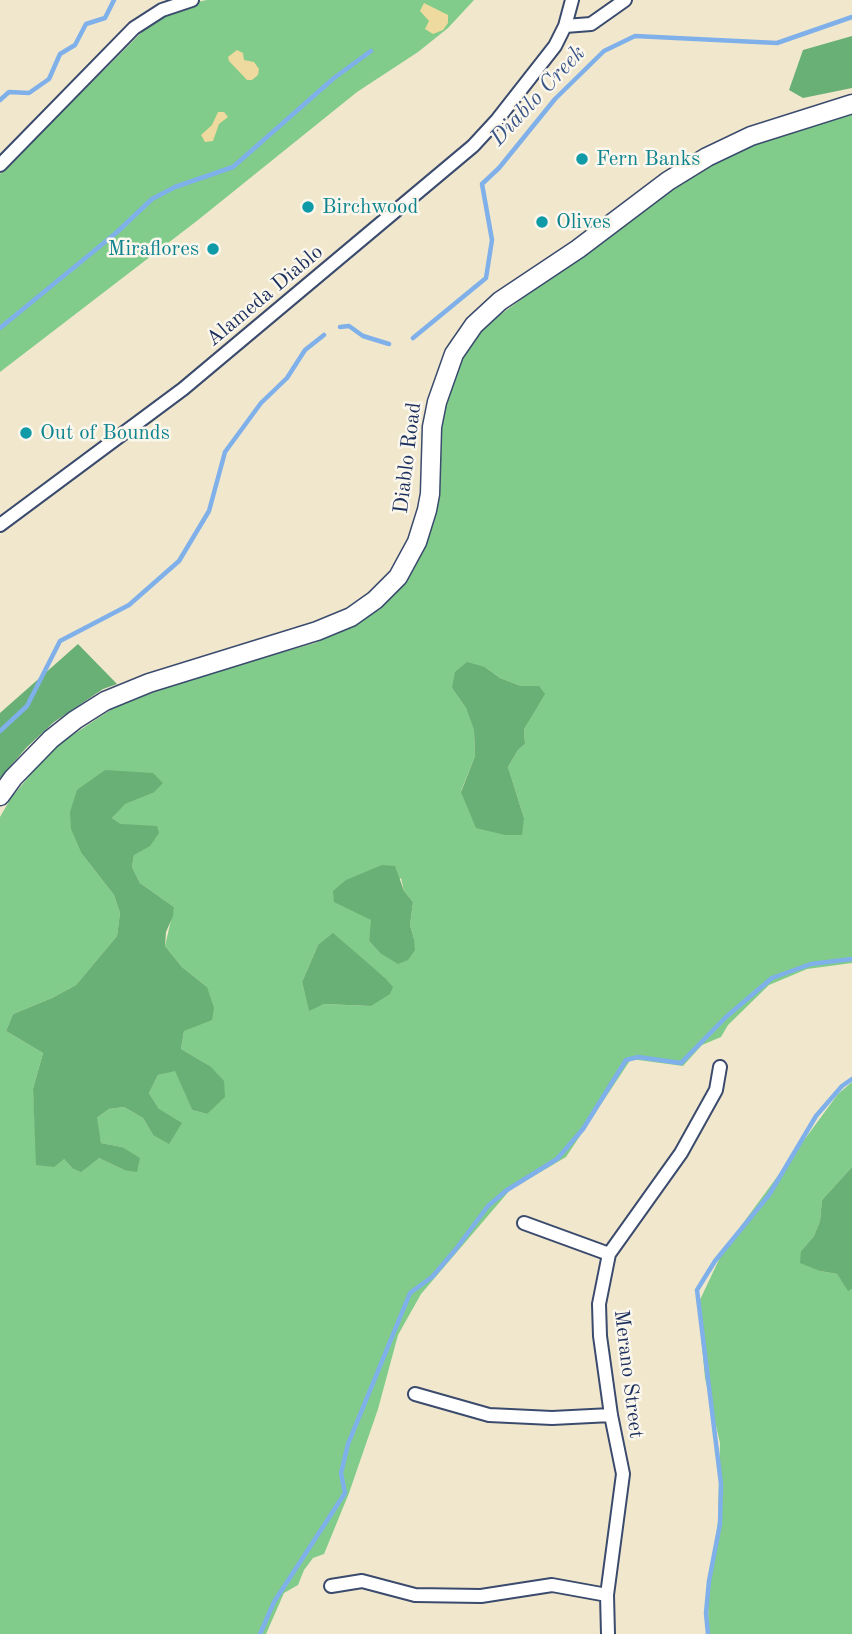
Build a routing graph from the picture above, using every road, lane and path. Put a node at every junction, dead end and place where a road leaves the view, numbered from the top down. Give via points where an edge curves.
1 (192, 0) edge
2 (572, 0) edge
3 (625, 0) edge
4 (565, 26) junction
5 (852, 104) edge
6 (0, 165) edge
7 (0, 525) edge
8 (0, 796) edge
9 (720, 1067) dead end
10 (524, 1223) dead end
11 (608, 1254) junction
12 (415, 1394) dead end
13 (611, 1415) junction
14 (331, 1586) dead end
15 (607, 1595) junction
16 (608, 1634) edge

1 - 6 street via 163,10 134,28
2 - 4 street, Alameda Diablo
3 - 4 street via 591,24
4 - 7 street, Alameda Diablo via 526,84 473,146 190,383
5 - 8 street, Diablo Road via 751,136 707,156 517,289 474,325 454,354 437,402 428,510 417,542 398,577 375,600 351,617 317,631 105,701 51,739
9 - 11 street, Merano Street via 716,1090 681,1153
10 - 11 street
11 - 13 street, Merano Street via 599,1304
12 - 13 street via 489,1415
13 - 15 street, Merano Street via 623,1474
14 - 15 street via 362,1581 415,1595 481,1596 552,1585
15 - 16 street, Merano Street

